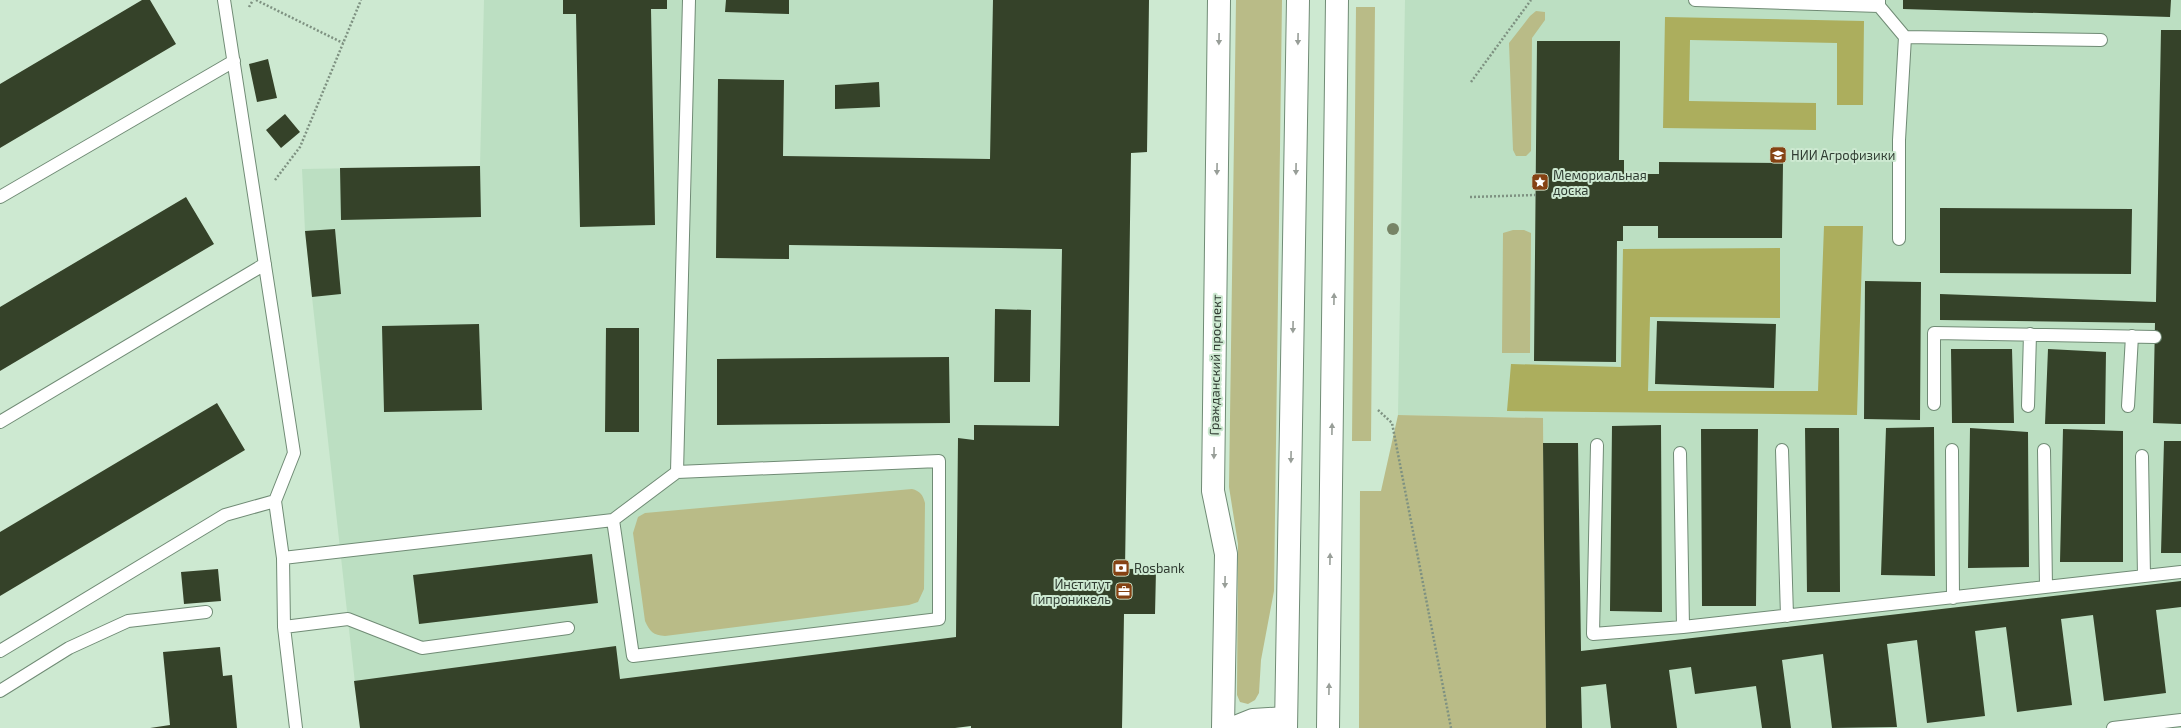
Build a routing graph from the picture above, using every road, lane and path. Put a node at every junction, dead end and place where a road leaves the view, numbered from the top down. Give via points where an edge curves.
1 (224, 0) edge
2 (256, 0) edge
3 (361, 0) edge
4 (689, 0) edge
5 (1219, 0) edge
6 (1298, 0) edge
7 (1337, 0) edge
8 (1531, 0) edge
9 (1695, 0) edge
10 (1721, 0) edge
11 (1879, 3) edge
12 (1905, 37) junction
13 (2101, 40) dead end
14 (343, 43) junction
15 (234, 61) junction
16 (1471, 82) dead end
17 (1536, 195) dead end
18 (1470, 196) dead end
19 (0, 197) edge
20 (256, 204) junction
21 (1899, 239) dead end
22 (265, 264) junction
23 (2030, 334) junction
24 (2132, 336) junction
25 (2155, 337) dead end
26 (1934, 404) dead end
27 (2028, 406) dead end
28 (2128, 406) dead end
29 (1378, 410) dead end
30 (0, 422) edge
31 (1597, 445) dead end
32 (1782, 450) dead end
33 (1952, 450) dead end
34 (2044, 450) dead end
35 (1680, 453) dead end
36 (2142, 456) dead end
37 (677, 472) junction
38 (275, 501) junction
39 (613, 520) junction
40 (283, 558) junction
41 (2181, 572) edge
42 (2144, 576) junction
43 (2046, 587) junction
44 (1952, 598) junction
45 (206, 612) dead end
46 (1787, 616) junction
47 (284, 626) junction
48 (1683, 627) junction
49 (568, 628) dead end
50 (0, 651) edge
51 (0, 691) edge
52 (2181, 720) edge
53 (1286, 723) edge
54 (296, 728) edge
55 (1223, 728) edge
56 (1233, 728) edge
57 (1328, 728) edge
58 (1451, 728) edge
59 (2113, 728) edge

1 - 15 lane
2 - 14 path
3 - 14 path
4 - 37 lane
5 -> 55 main road, Гражданский проспект via 1213,491 1226,554
6 -> 53 main road
57 -> 7 main road
8 - 16 path
9 - 10 lane
10 - 11 lane
11 - 12 lane
12 - 13 lane
12 - 21 lane via 1899,140
14 - 20 path via 300,147
15 - 19 lane
15 - 20 lane
17 - 18 path
20 - 22 lane
22 - 30 lane
22 - 38 lane via 294,453
23 - 24 lane
23 - 26 lane via 1934,333
23 - 27 lane
24 - 25 lane
24 - 28 lane
29 - 58 path via 1392,423
31 - 48 lane via 1594,634
32 - 46 lane
33 - 44 lane
34 - 43 lane
35 - 48 lane
36 - 42 lane
37 - 39 lane
37 - 39 lane via 939,461 939,619 634,656
38 - 40 lane
38 - 50 lane via 225,515
39 - 40 lane
40 - 47 lane
41 - 42 lane
42 - 43 lane
43 - 44 lane
44 - 46 lane
45 - 51 lane via 128,621 69,648
46 - 48 lane
47 - 49 lane via 348,619 422,648
47 - 54 lane
52 - 59 lane
53 - 56 main road via 1253,720

